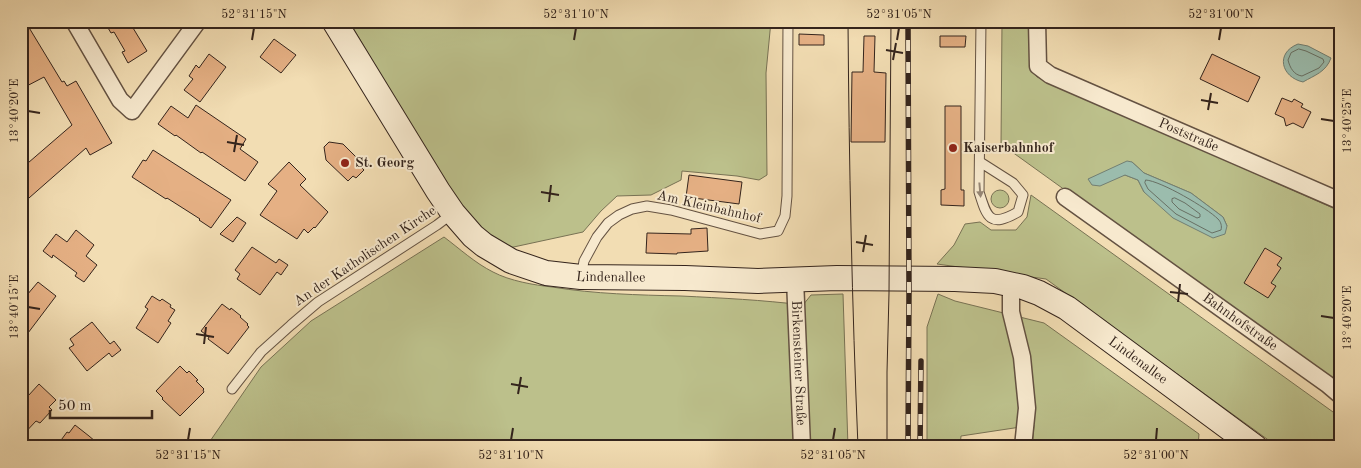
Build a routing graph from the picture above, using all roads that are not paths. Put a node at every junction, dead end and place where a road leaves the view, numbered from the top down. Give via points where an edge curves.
1 (74, 21) edge
2 (198, 21) edge
3 (334, 21) edge
4 (788, 21) edge
5 (981, 21) edge
6 (1037, 21) edge
7 (980, 162) junction
8 (1065, 198) dead end
9 (1340, 201) edge
10 (454, 213) junction
11 (581, 277) junction
12 (794, 279) junction
13 (1013, 285) junction
14 (232, 389) dead end
15 (1340, 395) edge
16 (802, 447) edge
17 (1023, 447) edge
18 (1255, 447) edge

1 - 2 street via 120,100 132,112
3 - 10 street, Lindenallee
4 - 11 lane, Am Kleinbahnhof via 787,196 778,232 760,234 647,206 632,209 608,223 596,237 584,261
5 - 7 lane
6 - 9 street, Poststraße via 1038,66 1050,75
7 -> 7 lane via 979,192 988,216 995,220 1006,219 1018,212 1023,195 1013,183
8 - 15 street, Bahnhofstraße
10 - 11 street, Lindenallee via 473,236 511,261 546,273
10 - 14 lane, An der Katholischen Kirche via 318,302 261,352
11 - 12 street, Lindenallee
12 - 13 street, Lindenallee via 956,279
12 - 16 street, Birkensteiner Straße
13 - 17 street via 1011,312 1022,357 1027,408
13 - 18 street, Lindenallee via 1039,293 1067,308

